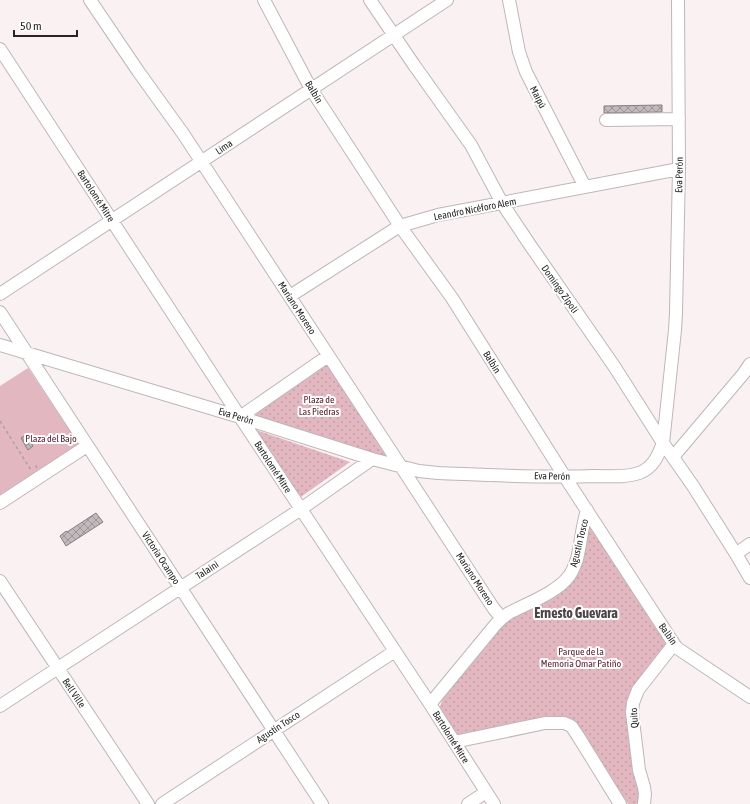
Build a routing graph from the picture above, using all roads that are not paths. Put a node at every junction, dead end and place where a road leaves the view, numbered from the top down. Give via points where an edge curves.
1 (90, 0) edge
2 (264, 0) edge
3 (370, 0) edge
4 (448, 0) edge
5 (509, 0) edge
6 (678, 0) edge
7 (394, 35) junction
8 (0, 50) edge
9 (311, 89) junction
10 (679, 119) junction
11 (606, 120) dead end
12 (201, 162) junction
13 (679, 169) junction
14 (585, 187) junction
15 (502, 203) junction
16 (112, 220) junction
17 (400, 226) junction
18 (0, 294) edge
19 (290, 296) junction
20 (0, 312) edge
21 (0, 345) edge
22 (28, 354) junction
23 (328, 356) junction
24 (750, 364) edge
25 (240, 417) junction
26 (663, 443) junction
27 (87, 446) junction
28 (673, 457) junction
29 (372, 459) junction
30 (402, 468) junction
31 (565, 477) junction
32 (0, 503) edge
33 (301, 509) junction
34 (587, 510) junction
35 (750, 544) edge
36 (736, 554) junction
37 (750, 578) edge
38 (0, 581) edge
39 (180, 588) junction
40 (502, 618) junction
41 (674, 644) junction
42 (395, 651) junction
43 (58, 668) junction
44 (750, 697) edge
45 (430, 704) junction
46 (0, 706) edge
47 (273, 731) junction
48 (454, 742) junction
49 (486, 792) junction
50 (148, 804) edge
51 (162, 804) edge
52 (322, 804) edge
53 (468, 804) edge
54 (494, 804) edge
55 (620, 804) edge
56 (644, 804) edge

1 - 12 street, Mariano Moreno
2 - 9 street, Balbín
3 - 7 street, Domingo Zípoli
4 - 7 street, Lima
5 - 14 street, Maipú via 519,52 526,72
6 - 10 street, Eva Perón
7 - 9 street, Lima
7 - 15 street, Domingo Zípoli via 471,145
8 - 16 street, Bartolomé Mitre
9 - 12 street, Lima
9 - 17 street, Balbín
10 - 11 street
10 - 13 street, Eva Perón
12 - 16 street, Lima
12 - 19 street, Mariano Moreno
13 - 14 street, Leandro Nicéforo Alem
13 - 26 street, Eva Perón via 676,313
14 - 15 street, Leandro Nicéforo Alem
15 - 17 street, Leandro Nicéforo Alem
15 - 26 street, Domingo Zípoli
16 - 18 street, Lima
16 - 25 street, Bartolomé Mitre
17 - 19 street, Leandro Nicéforo Alem
17 - 31 street, Balbín via 452,298
19 - 23 street, Mariano Moreno
20 - 22 street, Victoria Ocampo
21 - 22 street, Eva Perón
22 - 25 street, Eva Perón
22 - 27 street, Victoria Ocampo
23 - 25 street
23 - 30 street, Mariano Moreno
24 - 28 street
25 - 29 street, Eva Perón
25 - 33 street, Bartolomé Mitre
26 - 28 street, Domingo Zípoli
26 - 31 street, Eva Perón via 655,461 640,473 623,476
27 - 32 street
27 - 39 street, Victoria Ocampo
28 - 36 street, Domingo Zípoli
29 - 30 street, Eva Perón
29 - 33 street, Talaini
30 - 31 street, Eva Perón via 438,473
30 - 40 street, Mariano Moreno
31 - 34 street, Balbín
33 - 39 street, Talaini
33 - 42 street, Bartolomé Mitre
34 - 40 street, Agustín Tosco via 577,558 569,576 555,589
34 - 41 street, Balbín
35 - 36 street
36 - 37 street, Domingo Zípoli
38 - 43 street, Bell Ville
39 - 43 street, Talaini
39 - 47 street, Victoria Ocampo
40 - 45 street, Agustín Tosco
41 - 44 street, Balbín
41 - 56 street, Quito via 638,690 633,703
42 - 45 street, Bartolomé Mitre
42 - 47 street, Agustín Tosco
43 - 46 street, Talaini
43 - 50 street, Bell Ville
45 - 48 street, Bartolomé Mitre
47 - 51 street, Agustín Tosco
47 - 52 street, Victoria Ocampo
48 - 49 street, Bartolomé Mitre
48 - 55 street via 545,723 564,723 572,727
49 - 53 street
49 - 54 street, Bartolomé Mitre

